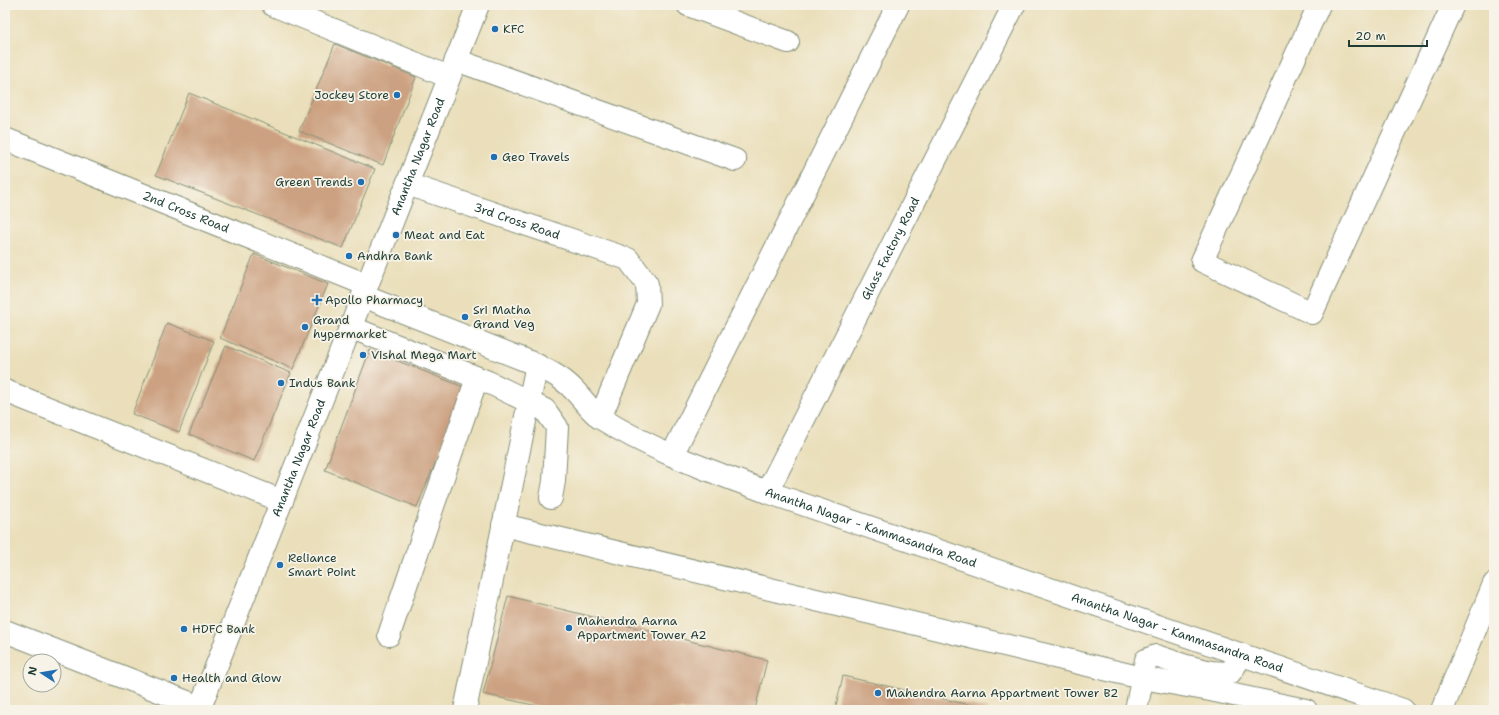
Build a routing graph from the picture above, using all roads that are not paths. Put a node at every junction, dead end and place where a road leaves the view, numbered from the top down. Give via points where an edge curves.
1 (273, 5) edge
2 (478, 5) edge
3 (688, 5) edge
4 (898, 5) edge
5 (1014, 5) edge
6 (1319, 5) edge
7 (1453, 5) edge
8 (788, 42) dead end
9 (453, 68) junction
10 (5, 139) edge
11 (735, 160) dead end
12 (407, 184) junction
13 (365, 291) junction
14 (350, 327) junction
15 (537, 365) junction
16 (477, 378) junction
17 (5, 391) edge
18 (529, 402) junction
19 (600, 418) junction
20 (672, 455) junction
21 (767, 492) junction
22 (551, 498) dead end
23 (282, 501) junction
24 (503, 525) junction
25 (1494, 584) edge
26 (5, 631) edge
27 (389, 636) dead end
28 (1242, 655) junction
29 (1142, 678) junction
30 (200, 708) edge
31 (464, 710) edge
32 (1136, 710) edge
33 (1306, 710) edge
34 (1403, 710) edge
35 (1442, 710) edge

1 - 9 street
2 - 9 street, Anantha Nagar Road
3 - 8 street
4 - 20 street
5 - 21 street, Glass Factory Road
6 - 7 street via 1202,261 1312,313
9 - 11 street
9 - 12 street, Anantha Nagar Road
10 - 13 street, 2nd Cross Road
12 - 13 street, Anantha Nagar Road
12 - 19 street, 3rd Cross Road via 628,259 647,284 648,304
13 - 14 street, Anantha Nagar Road
13 - 15 street, Anantha Nagar - Kammasandra Road
14 - 16 street
14 - 23 street, Anantha Nagar Road
15 - 18 street
15 - 19 street, Anantha Nagar - Kammasandra Road via 547,369 573,389
16 - 18 street
16 - 27 street
17 - 23 street
18 - 22 street via 545,410 557,427
18 - 24 street
19 - 20 street, Anantha Nagar - Kammasandra Road
20 - 21 street, Anantha Nagar - Kammasandra Road
21 - 28 street, Anantha Nagar - Kammasandra Road
23 - 30 street, Anantha Nagar Road
24 - 29 street
24 - 31 street
25 - 35 street
26 - 30 street
28 - 29 street via 1230,673 1211,672 1156,656 1146,660
28 - 34 street, Anantha Nagar - Kammasandra Road
29 - 32 street
29 - 33 street

